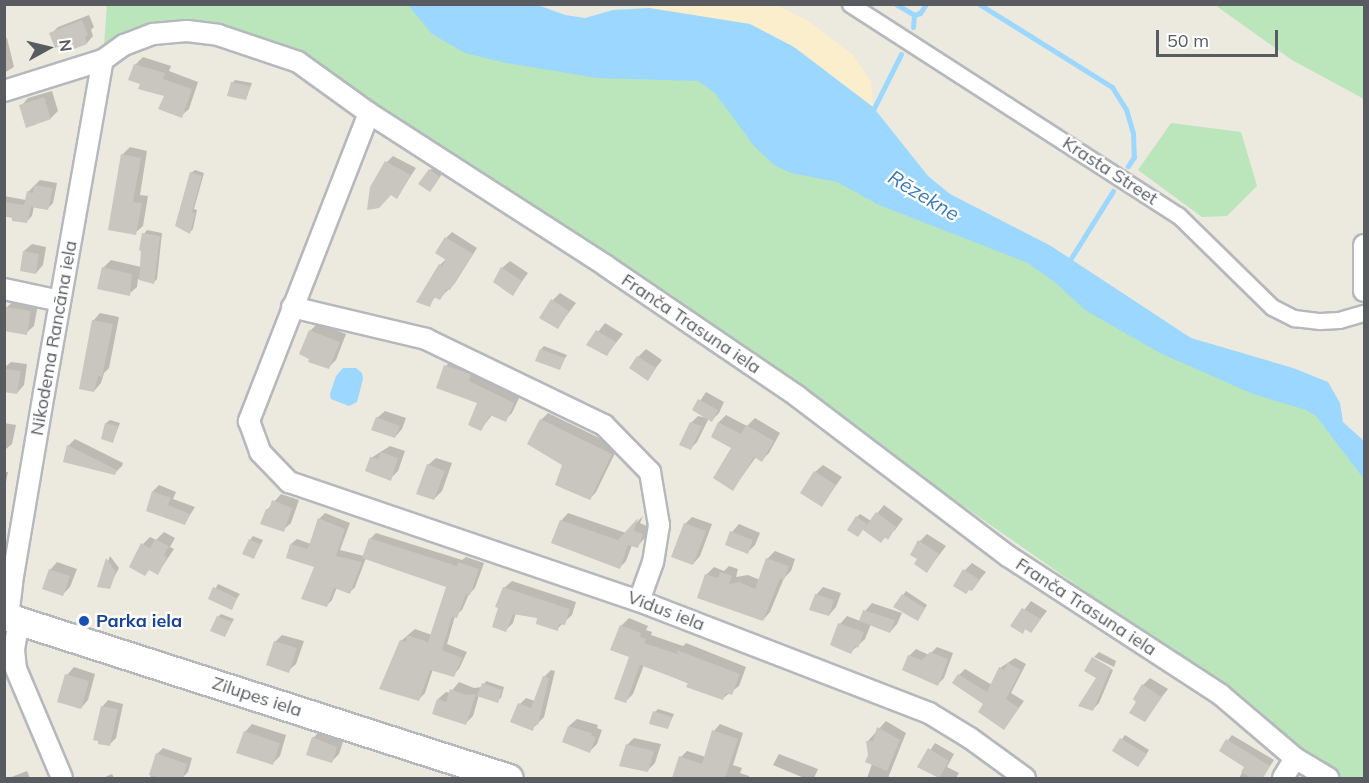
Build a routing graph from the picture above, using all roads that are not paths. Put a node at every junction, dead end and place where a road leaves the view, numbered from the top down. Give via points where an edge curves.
1 (850, 4) edge
2 (104, 60) junction
3 (4, 91) edge
4 (369, 113) junction
5 (1365, 244) edge
6 (4, 289) edge
7 (1365, 291) edge
8 (60, 301) junction
9 (292, 307) junction
10 (1365, 313) edge
11 (639, 601) junction
12 (11, 618) edge
13 (1295, 758) junction
14 (62, 778) edge
15 (509, 778) edge
16 (1025, 778) edge
17 (1283, 778) edge
18 (1328, 778) edge

1 - 10 street, Krasta Street via 1178,215 1272,307 1294,318 1320,321
2 - 3 street, Franča Trasuna iela
2 - 4 street, Franča Trasuna iela via 124,45 153,34 187,31 218,35 298,62
2 - 8 street, Nikodema Rancāna iela
4 - 9 street
4 - 13 street, Franča Trasuna iela via 606,266 797,396 1008,556 1221,695
5 - 7 street
6 - 8 street
8 - 12 street, Nikodema Rancāna iela via 14,570
9 - 11 street via 426,339 604,425 650,472 659,525 653,562
9 - 11 street, Vidus iela via 249,421 260,452 289,482
11 - 16 street, Vidus iela via 929,713
12 - 14 street via 16,669
12 - 15 main road, Zilupes iela
13 - 17 street
13 - 18 street, Franča Trasuna iela

